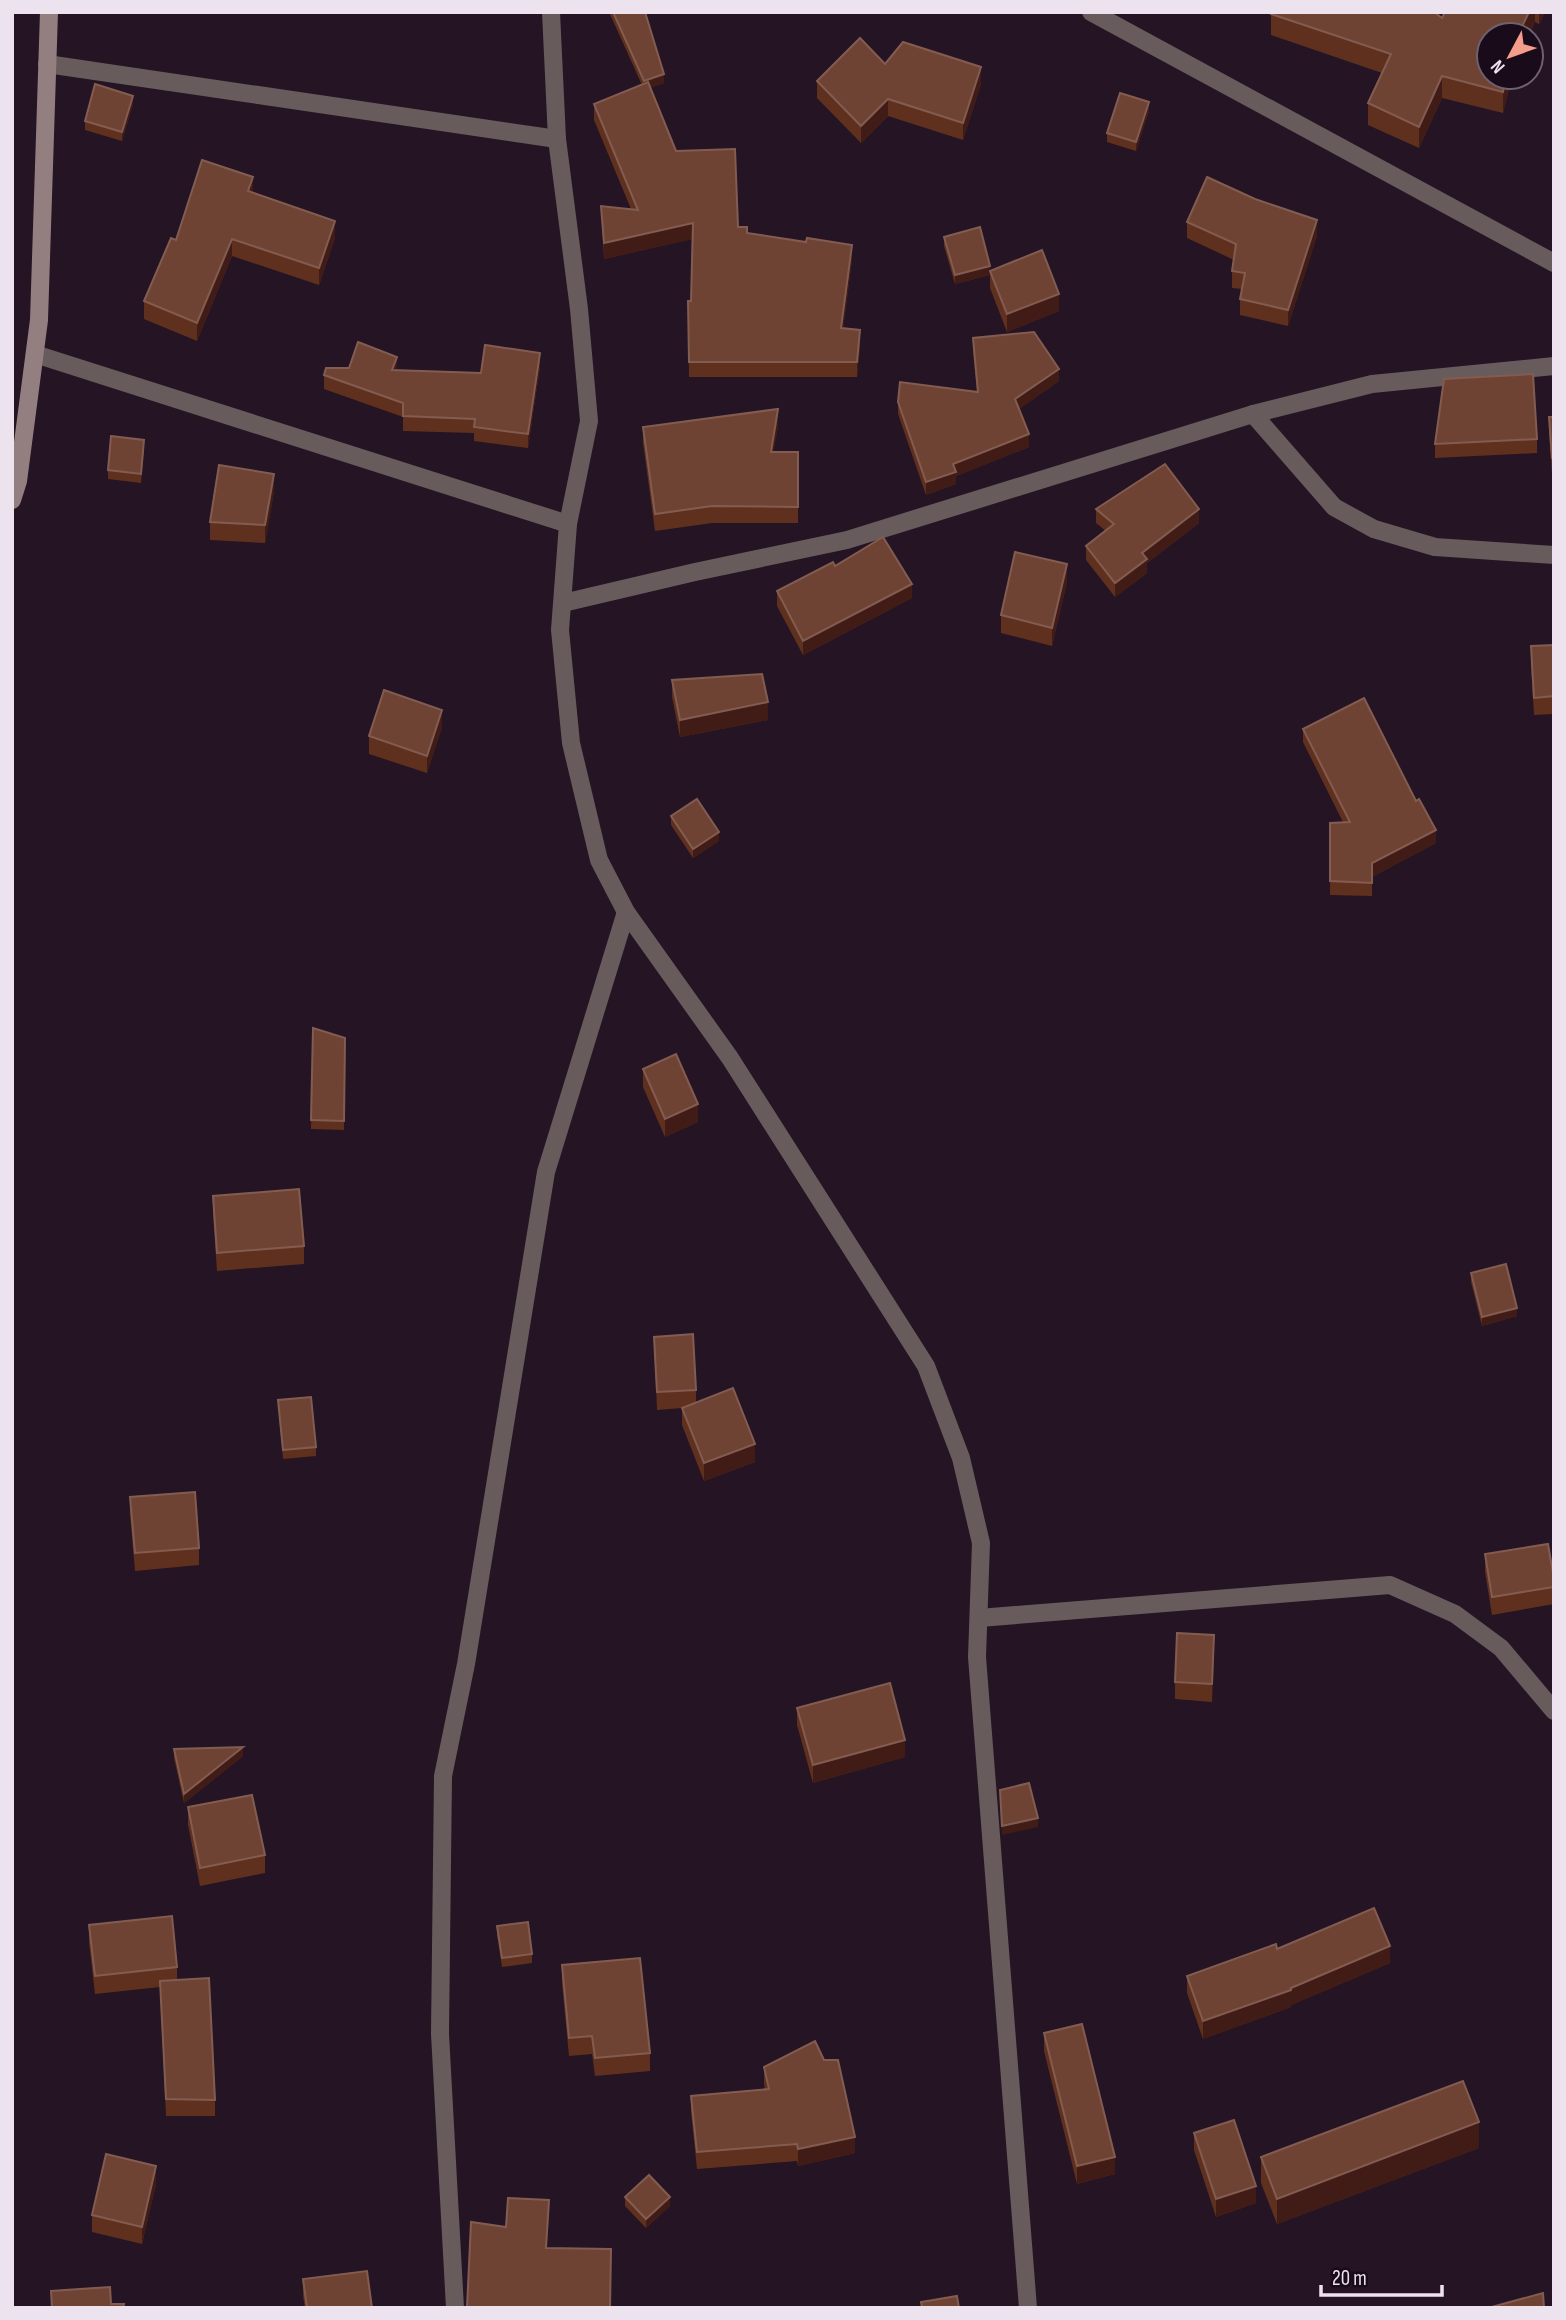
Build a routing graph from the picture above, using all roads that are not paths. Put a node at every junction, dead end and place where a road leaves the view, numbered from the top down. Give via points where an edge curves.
1 (49, 12) edge
2 (551, 12) edge
3 (1091, 12) edge
4 (47, 64) junction
5 (557, 139) junction
6 (1554, 263) edge
7 (35, 354) junction
8 (1554, 366) edge
9 (1253, 414) junction
10 (12, 500) edge
11 (568, 524) junction
12 (1554, 555) edge
13 (563, 603) junction
14 (626, 912) junction
15 (979, 1618) junction
16 (1554, 1711) edge
17 (455, 2308) edge
18 (1028, 2308) edge

1 - 4 main road
2 - 5 street
3 - 6 street
4 - 5 street
4 - 7 main road
5 - 11 street via 589,421
7 - 10 main road
7 - 11 street
8 - 9 street via 1372,384
9 - 12 street via 1334,507 1374,529 1435,547
9 - 13 street via 847,540
11 - 13 street
13 - 14 street via 560,630 571,743 598,860
14 - 15 street via 730,1058 926,1366 961,1458 981,1543
14 - 17 street via 546,1172 466,1664 443,1776 440,2034
15 - 16 street via 1390,1585 1455,1614 1501,1648
15 - 18 street via 977,1657

